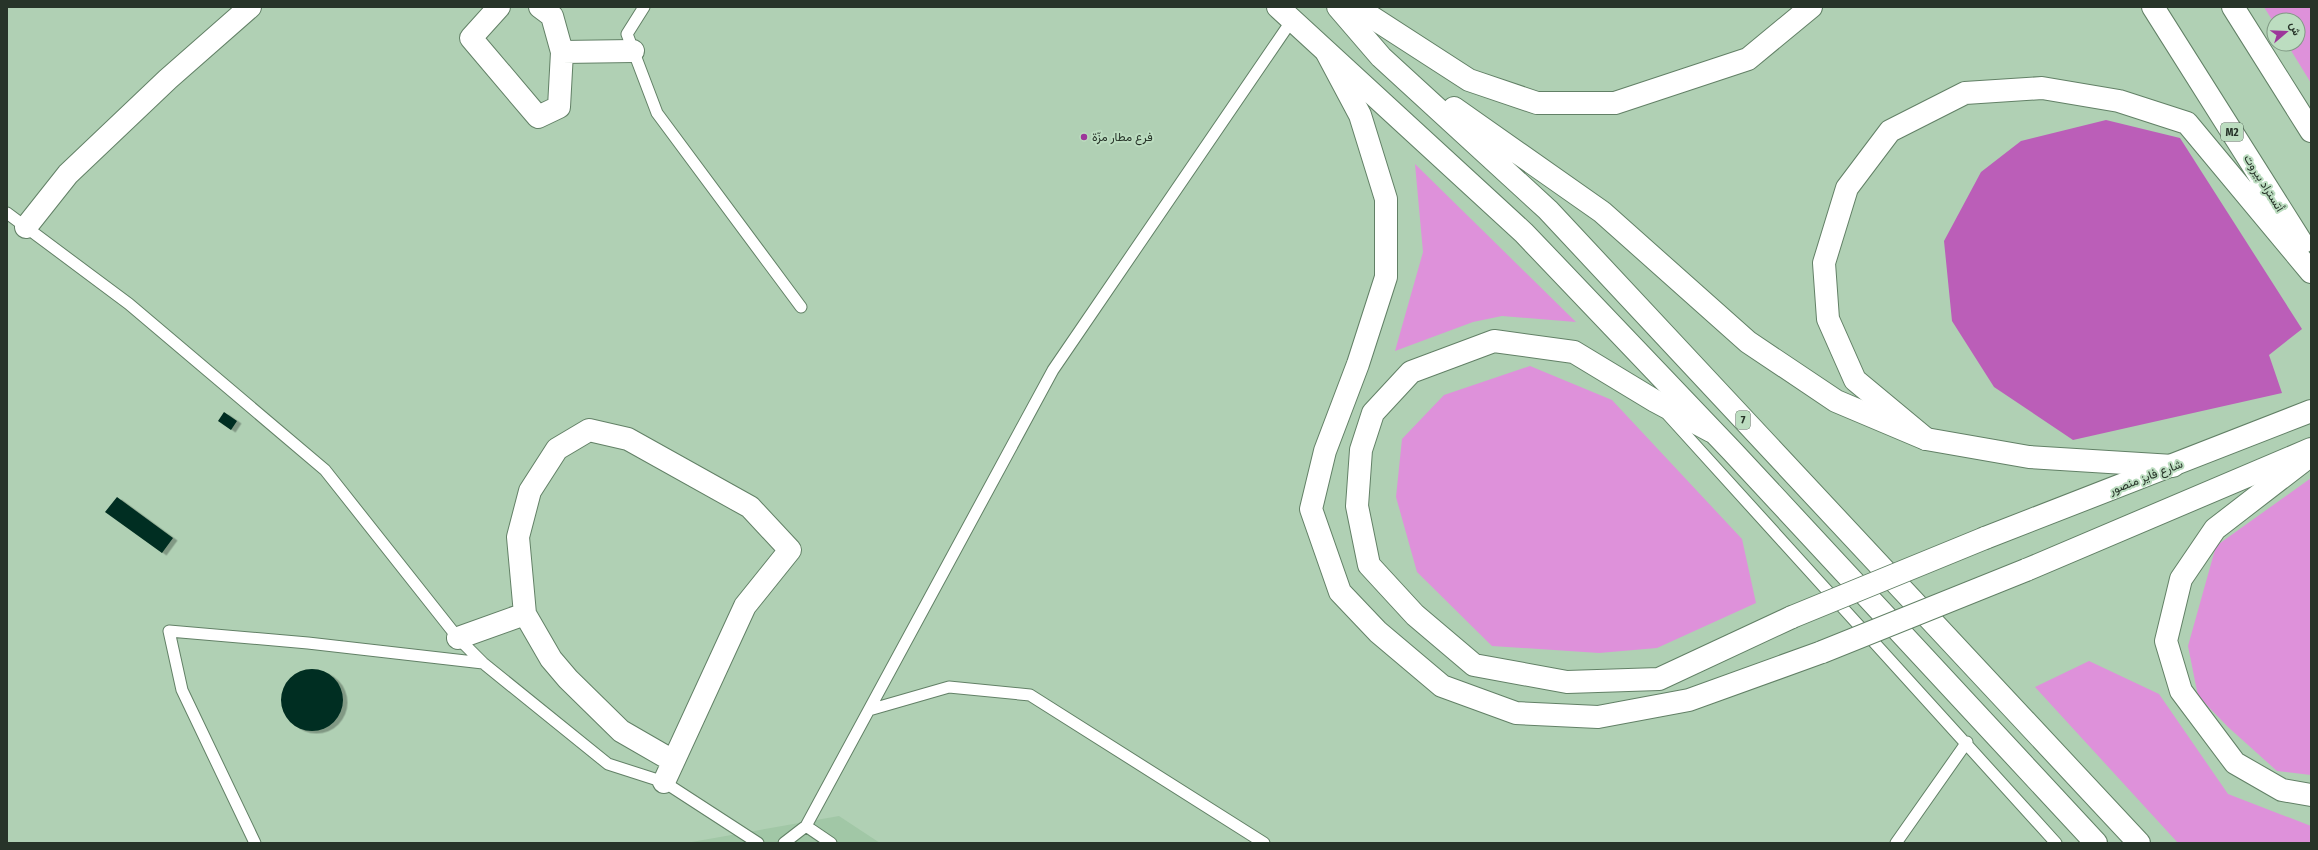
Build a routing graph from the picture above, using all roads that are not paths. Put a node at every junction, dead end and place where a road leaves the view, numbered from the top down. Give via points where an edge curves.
1 (250, 7) edge
2 (499, 7) edge
3 (540, 7) edge
4 (644, 7) edge
5 (1338, 7) edge
6 (1356, 7) edge
7 (1811, 7) edge
8 (2153, 7) edge
9 (2233, 7) edge
10 (1285, 13) edge
11 (633, 51) junction
12 (562, 52) junction
13 (1327, 52) junction
14 (1381, 57) junction
15 (2311, 131) edge
16 (7, 213) edge
17 (26, 227) junction
18 (2311, 258) edge
19 (2311, 272) edge
20 (801, 308) dead end
21 (1655, 401) junction
22 (2309, 412) edge
23 (1716, 434) junction
24 (1926, 439) junction
25 (2311, 449) edge
26 (2311, 455) edge
27 (2173, 466) junction
28 (525, 614) junction
29 (458, 638) junction
30 (483, 663) junction
31 (869, 710) junction
32 (1967, 742) junction
33 (673, 761) junction
34 (664, 782) junction
35 (2311, 795) edge
36 (806, 826) junction
37 (255, 843) edge
38 (758, 843) edge
39 (784, 843) edge
40 (832, 843) edge
41 (1264, 843) edge
42 (1896, 843) edge
43 (2056, 843) edge
44 (2096, 843) edge
45 (2139, 843) edge

1 - 17 main road via 168,79 68,174
2 - 12 main road via 471,38 538,118 559,107
3 - 12 main road via 552,16
4 - 11 lane via 627,34
5 - 14 main road, 7
6 - 7 main road via 1469,80 1537,103 1615,103 1748,60
8 - 18 main road, أتستراد بيروت / M2
9 - 15 main road
10 - 13 main road, 7
10 - 31 lane via 1053,370
11 - 12 main road
11 - 20 lane via 657,113
13 - 23 main road, 7 via 1524,233
13 - 25 main road, bridge via 1360,115 1386,199 1386,277 1358,364 1325,451 1311,509 1340,592 1378,632 1442,686 1516,713 1598,717 1689,700 1822,652 2026,570
14 - 24 main road via 1602,212 1748,342 1836,401
14 - 45 main road, 7 via 1548,210
16 - 17 lane
17 - 29 lane via 129,304 325,470
19 - 24 main road via 2187,123 2119,101 2042,88 1965,93 1890,131 1847,188 1824,263 1828,320 1855,380
21 - 23 main road, شارع فايز منصور
21 - 27 main road, شارع فايز منصور, bridge via 1574,352 1494,341 1411,372 1373,413 1361,450 1357,506 1369,565 1415,615 1474,665 1567,682 1660,679 1792,617 1985,538
21 - 32 lane
22 - 27 main road, شارع فايز منصور
23 - 44 main road, 7
24 - 27 main road via 2029,457
26 - 35 main road via 2214,529 2181,579 2166,641 2181,691 2235,763 2282,790
28 - 29 main road
28 - 33 main road via 550,659 573,684 622,731
28 - 33 main road via 518,537 530,491 557,449 589,430 628,440 750,507 790,550 745,606
29 - 30 lane
30 - 34 lane via 608,764
30 - 37 lane via 308,643 169,631 182,690
31 - 36 lane
31 - 41 lane via 949,687 1030,695
32 - 42 lane
32 - 43 lane
33 - 34 main road
34 - 38 lane
36 - 39 lane
36 - 40 lane

